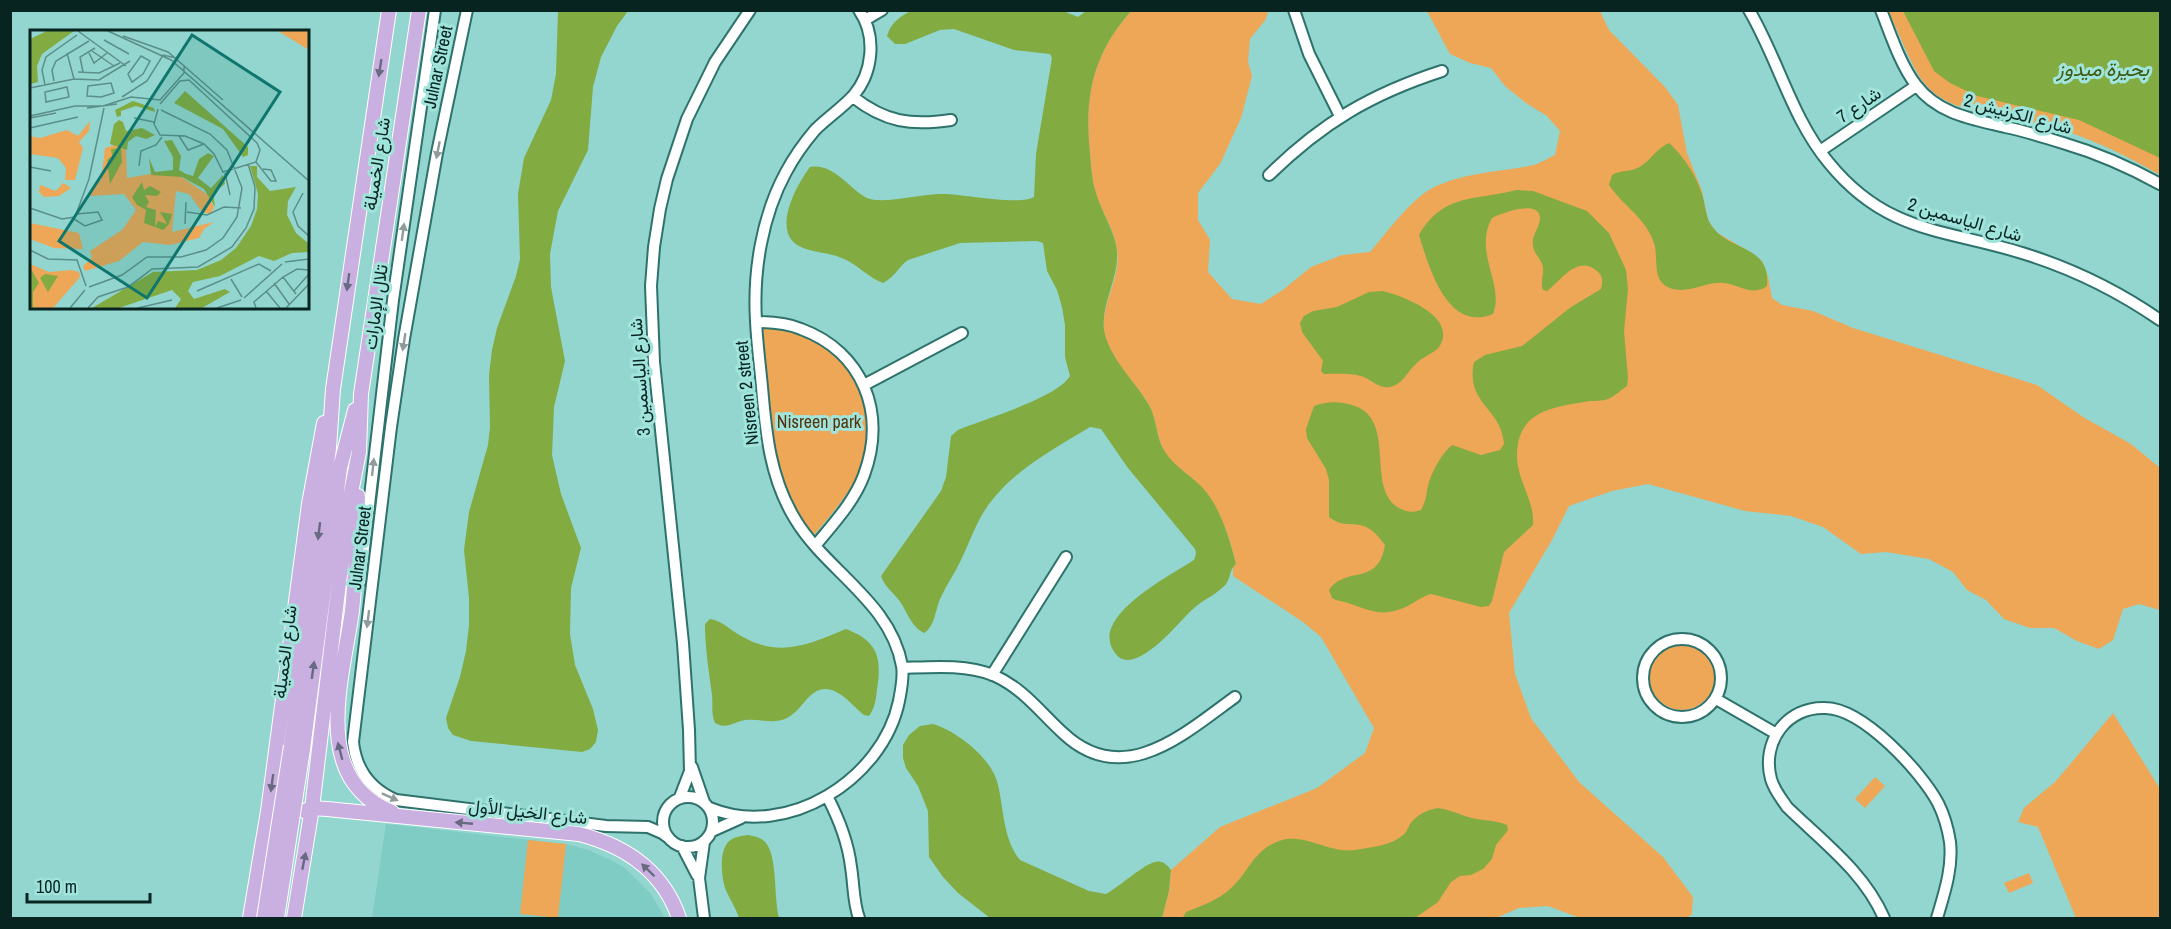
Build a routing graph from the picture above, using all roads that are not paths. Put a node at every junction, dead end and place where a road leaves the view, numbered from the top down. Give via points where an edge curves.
1 (389, 10) edge
2 (419, 10) edge
3 (435, 10) edge
4 (467, 10) edge
5 (750, 10) edge
6 (882, 10) edge
7 (1294, 10) edge
8 (1749, 10) edge
9 (1881, 10) edge
10 (862, 15) edge
11 (1442, 71) dead end
12 (1916, 86) junction
13 (852, 97) junction
14 (1340, 116) junction
15 (951, 120) dead end
16 (1820, 151) junction
17 (1269, 175) dead end
18 (2160, 184) edge
19 (2160, 320) edge
20 (756, 322) junction
21 (962, 333) dead end
22 (864, 385) junction
23 (333, 389) junction
24 (361, 394) junction
25 (359, 452) junction
26 (814, 546) junction
27 (1066, 557) dead end
28 (352, 608) junction
29 (903, 668) junction
30 (992, 675) junction
31 (1235, 697) dead end
32 (1716, 699) junction
33 (1775, 733) junction
34 (297, 748) junction
35 (691, 761) junction
36 (827, 796) junction
37 (680, 797) junction
38 (707, 805) junction
39 (312, 808) junction
40 (744, 817) junction
41 (409, 818) junction
42 (712, 831) junction
43 (669, 838) junction
44 (704, 842) junction
45 (262, 846) junction
46 (682, 846) junction
47 (699, 878) junction
48 (250, 918) edge
49 (264, 918) edge
50 (277, 918) edge
51 (294, 918) edge
52 (679, 918) edge
53 (704, 918) edge
54 (860, 918) edge
55 (1884, 918) edge
56 (1937, 918) edge

1 -> 23 main road, شارع الخميلة
2 - 24 main road, شارع الخميلة
28 -> 3 street, تلال الإمارات via 362,571 393,300
4 -> 43 street, Julnar Street via 437,153 397,384 354,753 368,782 386,796 407,803 606,826 648,827
5 - 35 street, شارع الياسمين 3 via 715,62 687,118 667,179 654,247 654,362
6 - 10 street
7 - 14 street via 1314,65
8 - 16 street, شارع الياسمين 2
9 - 12 street, شارع الكرنيش 2
10 - 13 street, Nisreen 2 street via 870,40 870,60 864,80
11 - 14 street via 1406,83
12 - 16 street, شارع 7
12 - 18 street, شارع الكرنيش 2 via 1954,114 2085,150
13 - 15 street via 896,120
13 - 20 street, Nisreen 2 street via 814,131 785,174 768,218 759,259
14 - 17 street
16 - 19 street, شارع الياسمين 2 via 1847,184 1892,216 1927,230 2049,262 2099,284
20 - 22 street via 800,328 820,337 854,366
20 - 26 street, Nisreen 2 street via 766,432 775,477 795,520
21 - 22 street
22 - 26 street via 873,430 864,476 854,496
23 -> 34 main road, شارع الخميلة
23 -> 45 main road, شارع الخميلة via 309,504
24 - 25 main road, شارع الخميلة
34 -> 24 main road, شارع الخميلة via 340,468
25 - 28 main road
25 - 39 main road, شارع الخميلة via 348,508
26 - 29 street, Nisreen 2 street via 879,612 898,648
27 - 30 street
41 -> 28 main road via 370,799 353,780 341,757 336,723
29 - 30 street via 959,668
29 - 36 street, Nisreen 2 street via 897,713 877,753 863,770
30 - 31 street via 1031,699 1072,741 1110,757 1139,756 1167,745
32 - 32 street via 1722,673 1711,650 1688,638 1662,643 1652,651 1643,675 1647,694 1659,710 1670,716 1690,716 1708,708
32 - 33 street
33 - 55 street via 1769,764 1778,794 1859,876
33 - 56 street via 1789,719 1806,711 1825,707 1844,710 1878,734 1911,766 1938,802 1950,844 1950,866
34 - 49 main road, شارع الخميلة, bridge
34 - 50 main road, شارع الخميلة, bridge
35 - 37 street, شارع الياسمين 3
35 - 38 street, شارع الياسمين 3
36 - 40 street, Nisreen 2 street via 795,809
36 - 54 street via 843,831
37 - 38 street via 689,796
37 - 43 street via 664,814
38 - 40 street, Nisreen 2 street
38 - 42 street via 713,815
39 - 41 main road, شارع الخيل الأول
39 - 45 main road via 284,823
51 -> 39 main road, شارع الخميلة
40 - 42 street, Nisreen 2 street
52 -> 41 main road, شارع الخيل الأول via 652,872 636,858 599,839
42 - 44 street
43 - 46 street
44 - 46 street
44 - 47 street
45 - 48 main road
46 - 47 street
47 - 53 street

